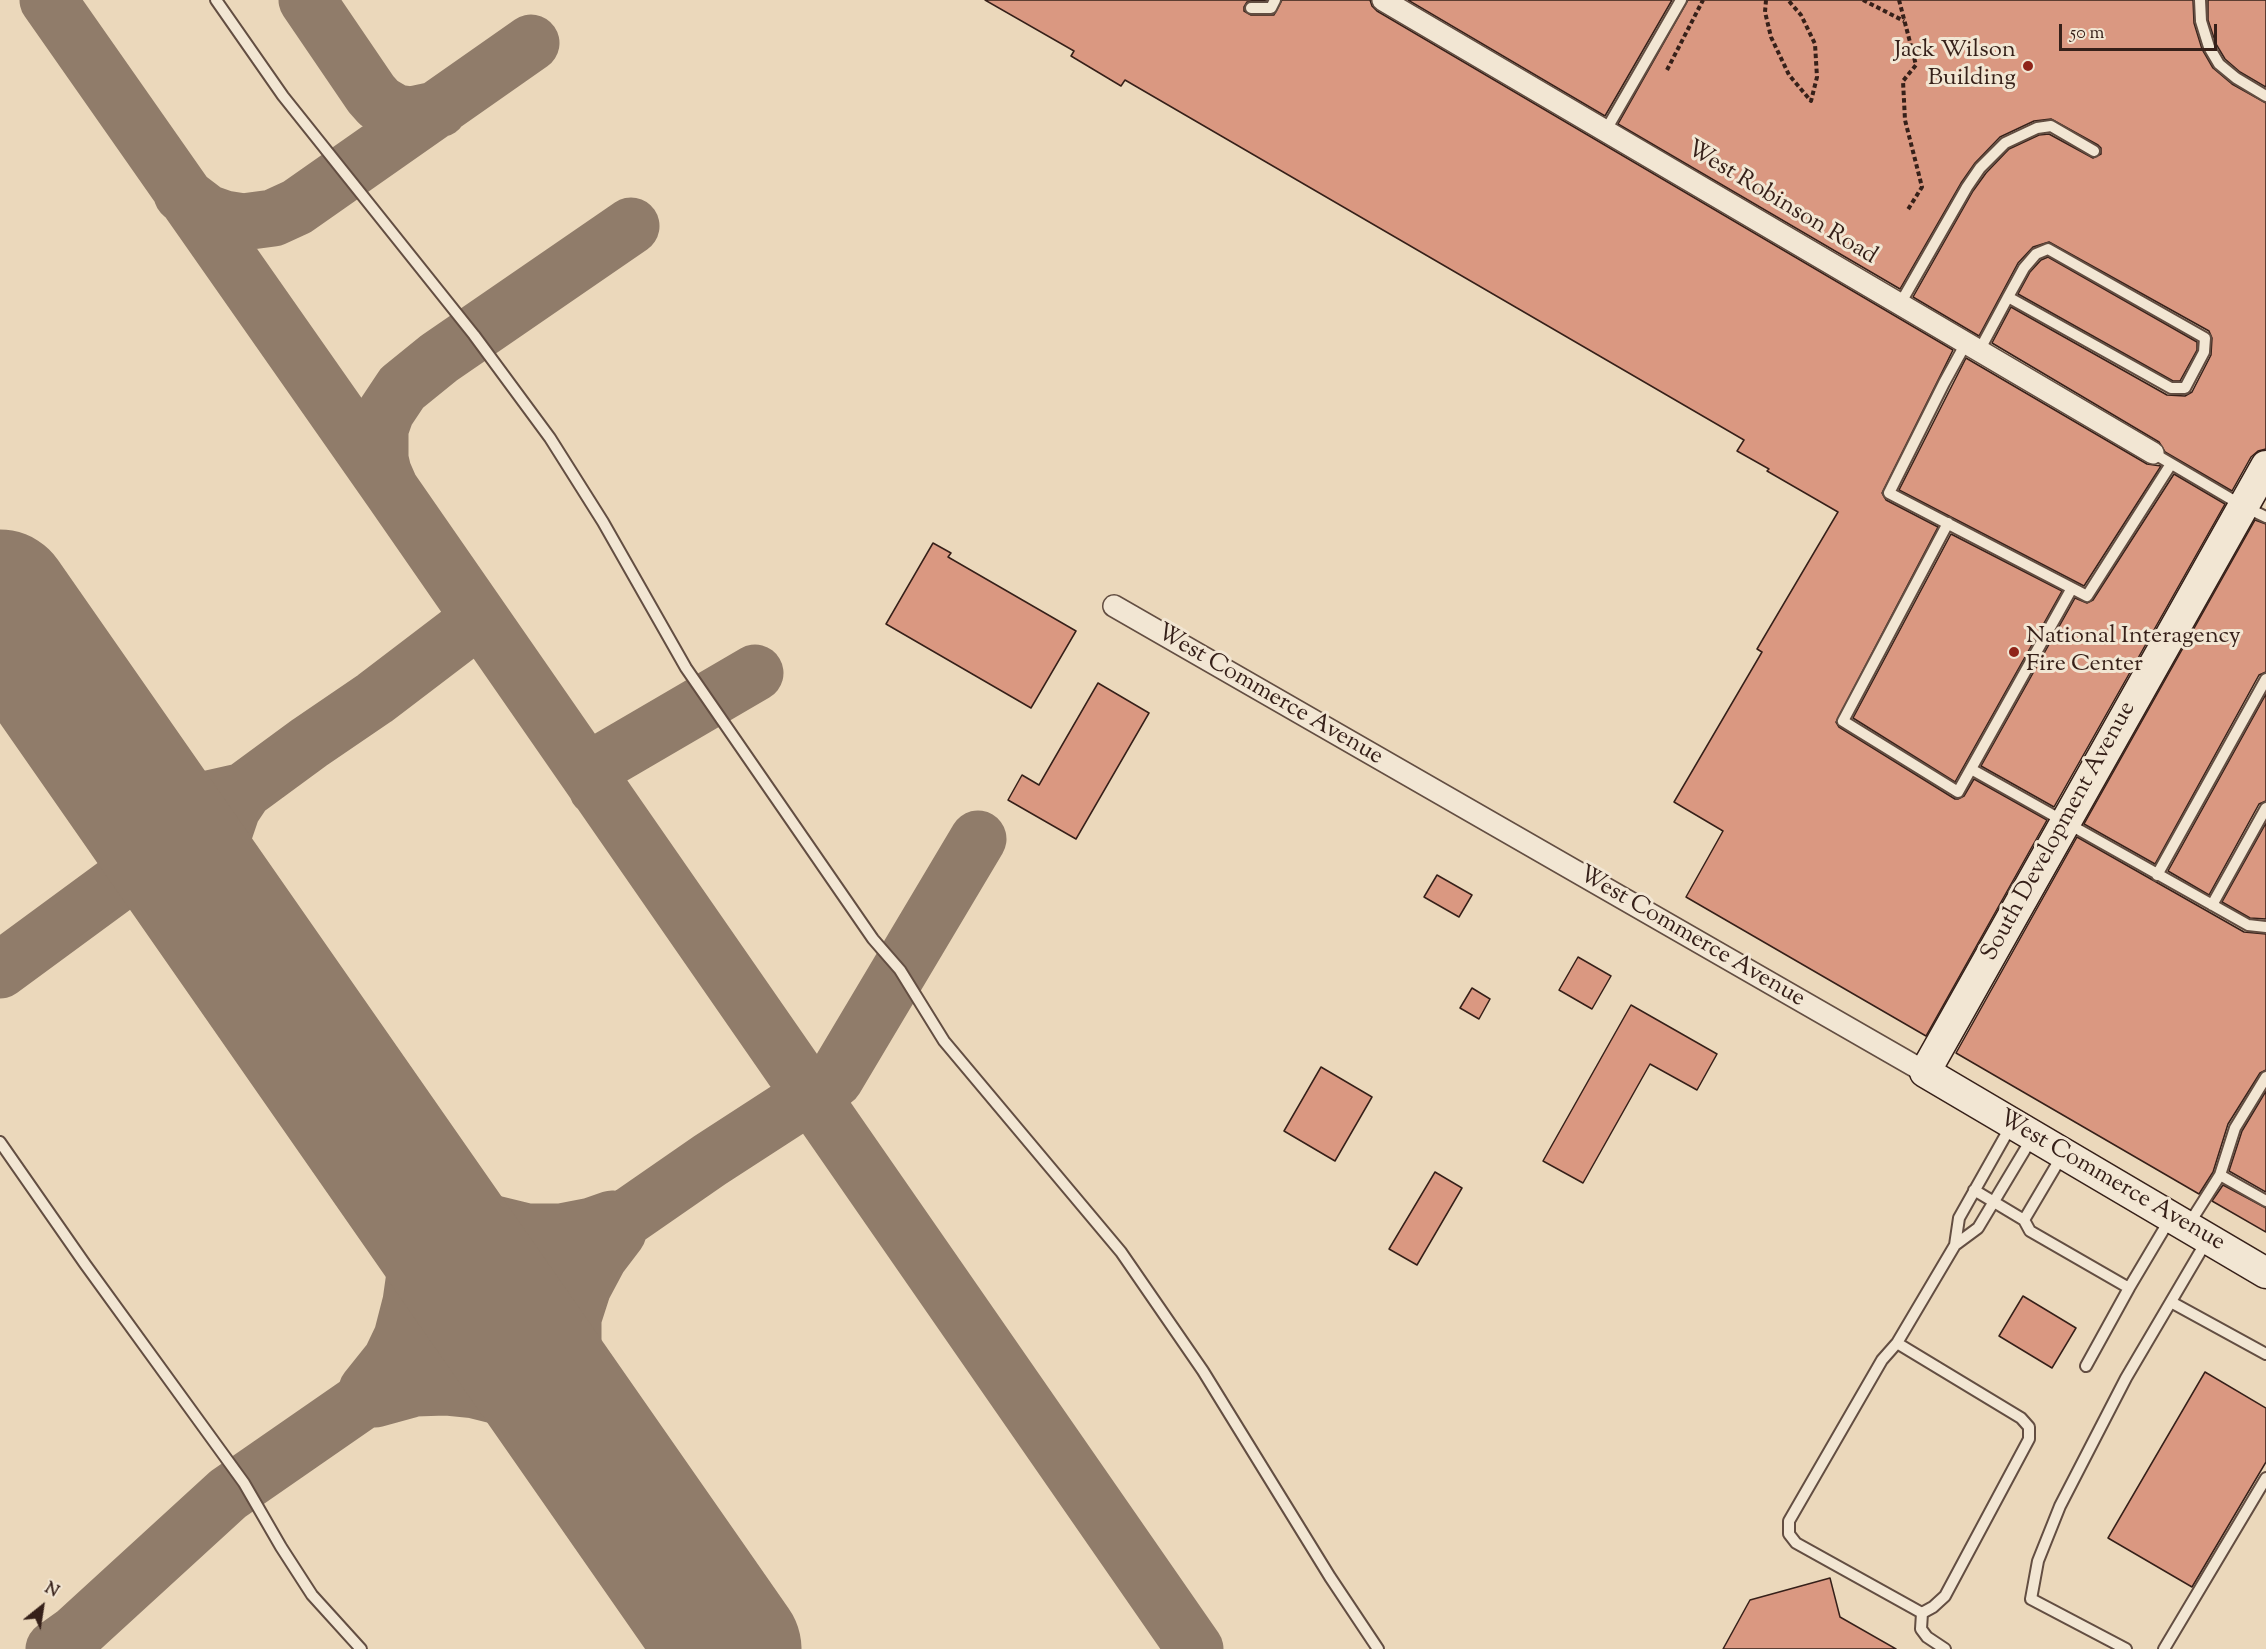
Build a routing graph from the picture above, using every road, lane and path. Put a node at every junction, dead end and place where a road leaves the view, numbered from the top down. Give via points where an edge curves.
1 (216, 0) edge
2 (1275, 0) edge
3 (1383, 0) edge
4 (1681, 0) edge
5 (1702, 0) edge
6 (1767, 0) edge
7 (1788, 0) edge
8 (1863, 0) edge
9 (1899, 0) edge
10 (2200, 0) edge
11 (1251, 8) dead end
12 (1904, 22) junction
13 (1667, 70) dead end
14 (2266, 96) edge
15 (1606, 130) junction
16 (2094, 151) dead end
17 (1907, 212) dead end
18 (2008, 297) junction
19 (1900, 304) junction
20 (1972, 347) junction
21 (2162, 458) junction
22 (2266, 466) edge
23 (2255, 512) edge
24 (1948, 524) junction
25 (2072, 588) junction
26 (1114, 606) dead end
27 (2266, 679) edge
28 (1971, 769) junction
29 (2266, 808) edge
30 (2065, 823) junction
31 (2157, 875) junction
32 (2212, 905) junction
33 (2266, 927) edge
34 (1925, 1072) junction
35 (2266, 1077) edge
36 (2023, 1130) junction
37 (0, 1142) edge
38 (2063, 1154) junction
39 (2220, 1175) junction
40 (1974, 1190) junction
41 (1994, 1202) junction
42 (2266, 1202) edge
43 (2024, 1220) junction
44 (2189, 1228) junction
45 (1955, 1245) junction
46 (2266, 1273) edge
47 (2129, 1288) junction
48 (2171, 1302) junction
49 (1897, 1343) junction
50 (2266, 1354) edge
51 (2086, 1366) dead end
52 (2266, 1478) edge
53 (1922, 1613) junction
54 (361, 1649) edge
55 (1378, 1649) edge
56 (1945, 1649) edge
57 (2126, 1649) edge
58 (2164, 1649) edge

1 - 55 lane via 283,96 474,335 550,438 686,668 873,939 900,970 944,1041 1121,1252 1203,1371
2 - 11 lane via 1271,8
3 - 15 street, West Robinson Road
4 - 15 lane
5 - 13 path
6 - 7 path via 1765,12 1771,37 1789,75 1811,101 1818,76 1815,44 1801,15
8 - 12 path
9 - 12 path
10 - 14 lane via 2206,39 2219,64
12 - 17 path via 1916,65 1903,81 1905,120 1922,187
15 - 19 street, West Robinson Road
16 - 19 lane via 2050,126 2005,143 1967,187
18 - 18 lane via 2024,268 2036,254 2048,249 2205,338 2204,352 2185,388 2170,388
18 - 20 lane
19 - 20 street, West Robinson Road
20 - 21 street, West Robinson Road
20 - 24 lane via 1944,383 1889,493
21 - 23 lane
21 - 25 lane via 2087,596
22 - 23 street, South Development Avenue
23 - 30 street, South Development Avenue
24 - 25 lane
24 - 28 lane via 1843,721 1958,792
25 - 28 lane
26 - 34 street, West Commerce Avenue
27 - 31 lane
28 - 30 lane
29 - 32 lane
30 - 31 lane
30 - 34 street, South Development Avenue
31 - 32 lane
32 - 33 lane via 2248,925
34 - 36 street, West Commerce Avenue
35 - 39 lane via 2235,1128
36 - 38 street, West Commerce Avenue
36 - 40 lane
36 - 41 lane
37 - 54 lane via 244,1483 312,1595
38 - 43 lane
38 - 44 street, West Commerce Avenue
39 - 42 lane
39 - 44 lane
40 - 41 lane
40 - 45 lane via 1959,1218
41 - 43 lane
41 - 45 lane via 1978,1228
43 - 47 lane via 2030,1231
44 - 46 street, West Commerce Avenue
44 - 47 lane
44 - 48 lane
45 - 49 lane
47 - 51 lane
48 - 50 lane
48 - 57 lane via 2126,1378 2060,1506 2038,1561 2031,1599
49 - 53 lane via 2021,1418 2029,1427 2029,1439 1945,1596
49 - 53 lane via 1882,1360 1789,1521 1789,1534 1796,1543
52 - 58 lane
53 - 56 lane via 1921,1629

